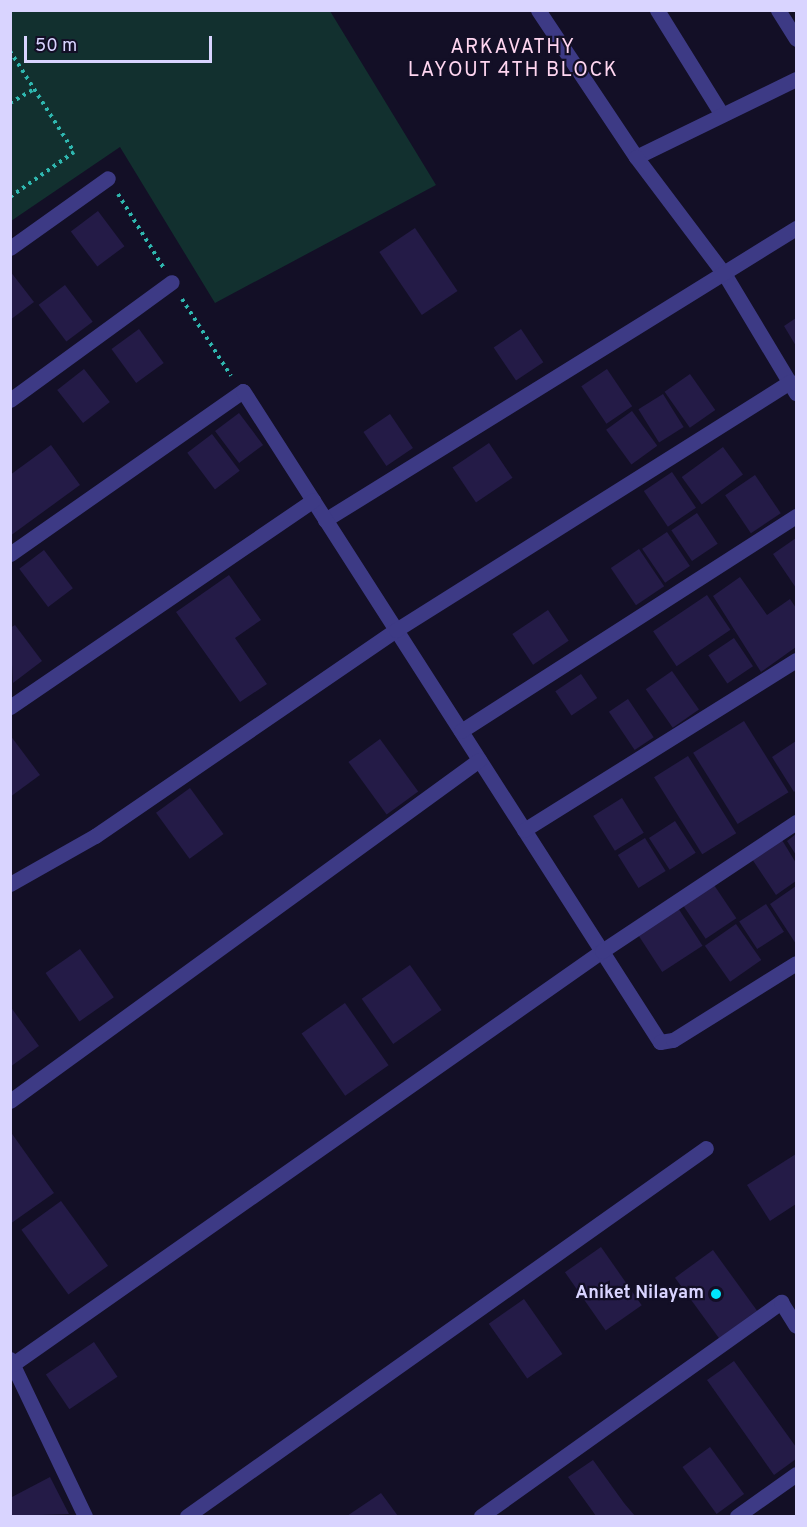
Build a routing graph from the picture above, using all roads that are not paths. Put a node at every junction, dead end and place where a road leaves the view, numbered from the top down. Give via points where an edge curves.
1 (538, 10) edge
2 (657, 10) edge
3 (778, 10) edge
4 (796, 39) edge
5 (796, 79) edge
6 (722, 115) junction
7 (636, 157) junction
8 (108, 178) dead end
9 (796, 228) edge
10 (10, 248) edge
11 (725, 275) junction
12 (172, 282) dead end
13 (793, 387) edge
14 (10, 400) edge
15 (312, 500) junction
16 (796, 516) edge
17 (325, 520) junction
18 (10, 554) edge
19 (396, 630) junction
20 (796, 660) edge
21 (10, 708) edge
22 (461, 731) junction
23 (479, 760) junction
24 (796, 822) edge
25 (524, 830) junction
26 (10, 884) edge
27 (602, 951) junction
28 (796, 963) edge
29 (10, 1101) edge
30 (706, 1148) dead end
31 (796, 1326) edge
32 (12, 1361) edge
33 (796, 1474) edge
34 (85, 1516) edge
35 (187, 1516) edge
36 (481, 1516) edge
37 (737, 1516) edge

1 - 7 street
2 - 6 street
3 - 4 street
5 - 6 street
6 - 7 street
7 - 11 street
8 - 10 street
9 - 11 street
11 - 13 street
11 - 17 street
12 - 14 street
13 - 19 street
15 - 17 street
15 - 18 street via 243,391
15 - 21 street
16 - 22 street
17 - 19 street
19 - 22 street
19 - 26 street via 95,836
20 - 25 street
22 - 23 street
23 - 25 street
23 - 29 street
24 - 27 street
25 - 27 street
27 - 28 street via 660,1042 673,1040
27 - 32 street
30 - 35 street
31 - 36 street via 781,1302
32 - 34 street
33 - 37 street

